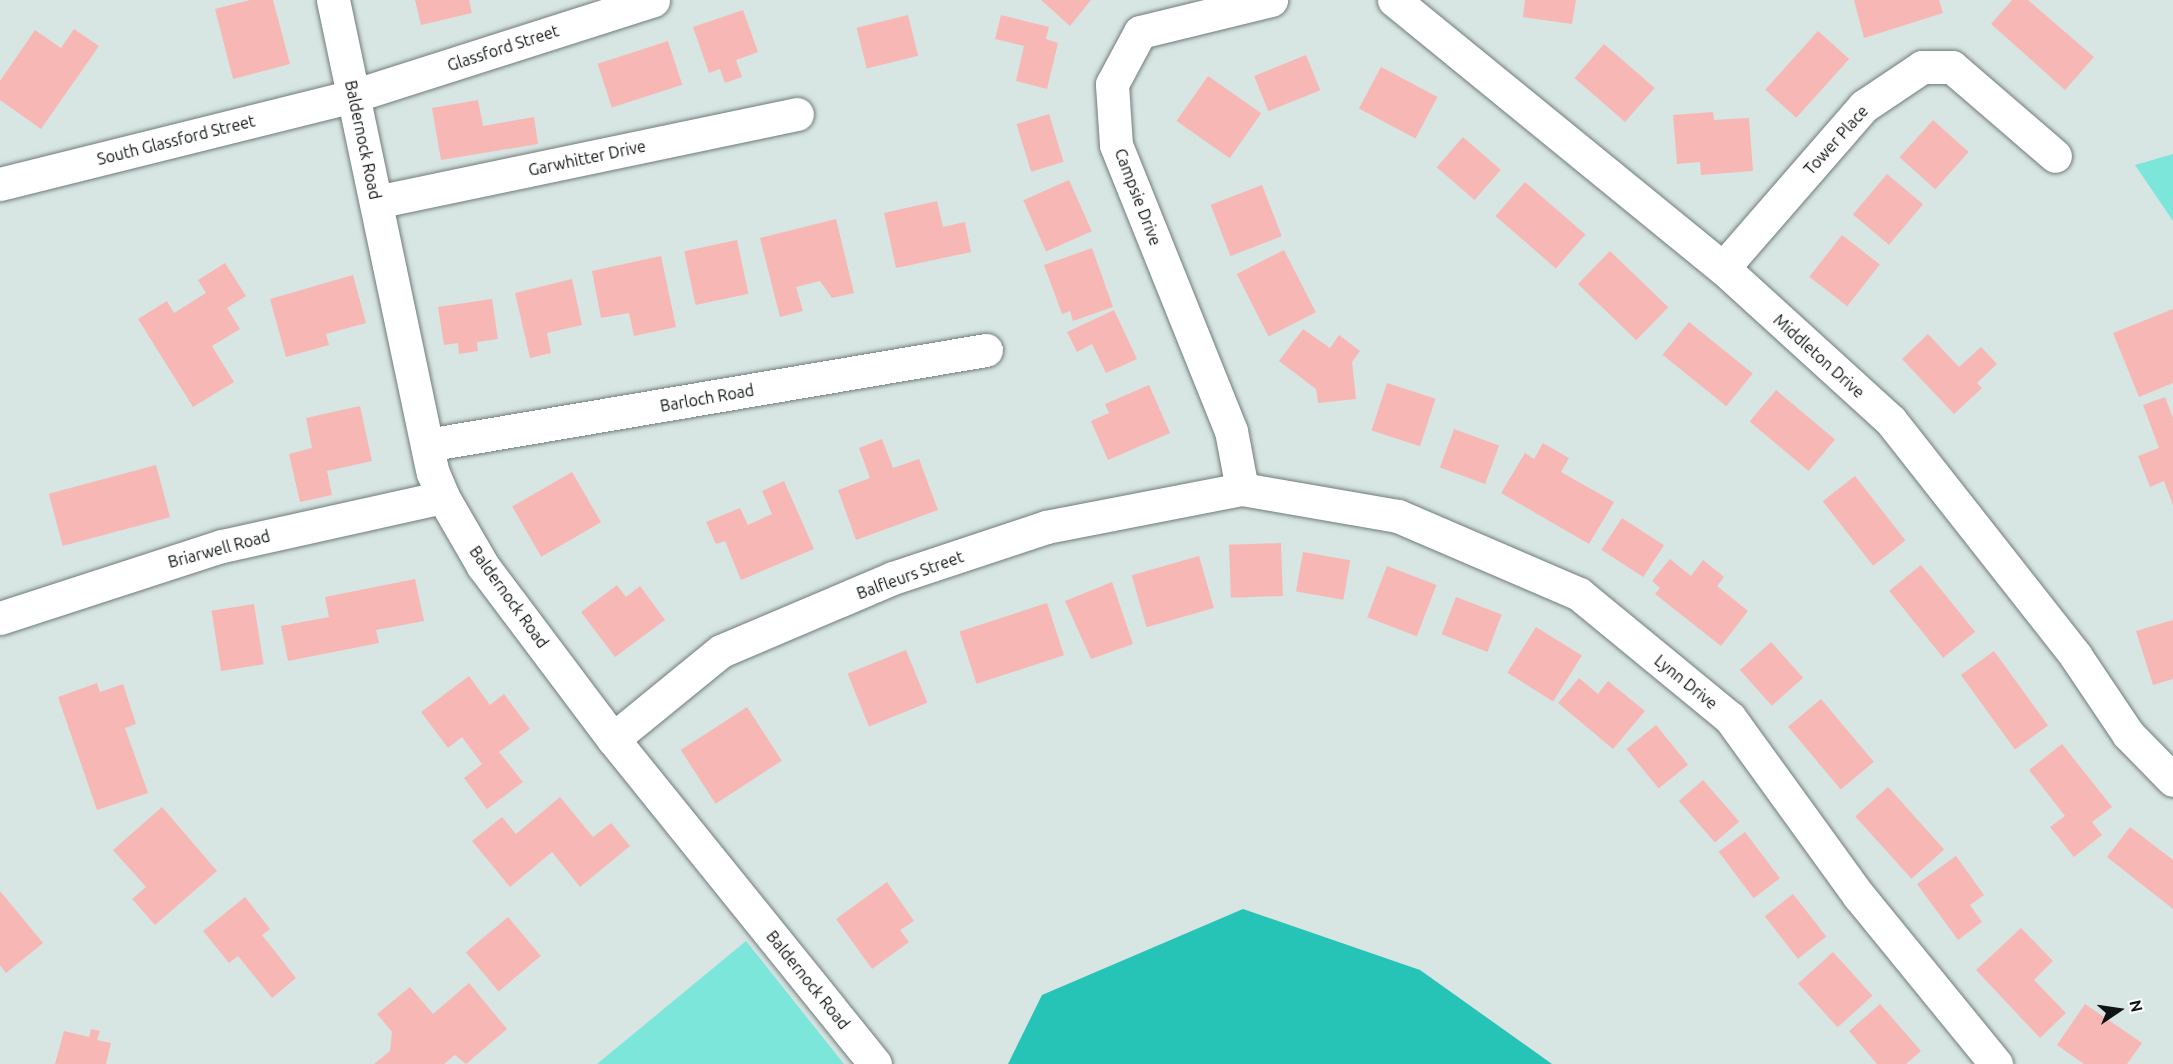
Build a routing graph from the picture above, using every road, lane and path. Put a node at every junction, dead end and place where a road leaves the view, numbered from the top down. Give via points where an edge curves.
1 (333, 0) edge
2 (653, 0) edge
3 (1271, 0) edge
4 (1394, 0) edge
5 (353, 96) junction
6 (797, 114) dead end
7 (2055, 156) dead end
8 (0, 184) edge
9 (376, 202) junction
10 (1723, 268) junction
11 (986, 350) dead end
12 (427, 445) junction
13 (1242, 489) junction
14 (443, 497) junction
15 (0, 618) edge
16 (614, 739) junction
17 (2173, 780) edge
18 (875, 1064) edge
19 (1995, 1064) edge

1 - 5 street, Baldernock Road
2 - 5 street, Glassford Street
3 - 13 street, Campsie Drive via 1140,32 1112,84 1116,145 1232,431
4 - 10 street, Middleton Drive
5 - 8 street, South Glassford Street
5 - 9 street, Baldernock Road
6 - 9 street, Garwhitter Drive
7 - 10 street, Tower Place via 1952,67 1922,67 1864,106
9 - 12 street, Baldernock Road
10 - 17 street, Middleton Drive via 1891,421 2075,655 2128,734
11 - 12 street, Barloch Road
12 - 14 street, Baldernock Road
13 - 16 street, Balfleurs Street via 1046,527 893,578 721,651
13 - 19 street, Lynn Drive via 1398,516 1579,594 1730,718 1859,896
14 - 15 street, Briarwell Road via 212,549
14 - 16 street, Baldernock Road via 483,566
16 - 18 street, Baldernock Road

